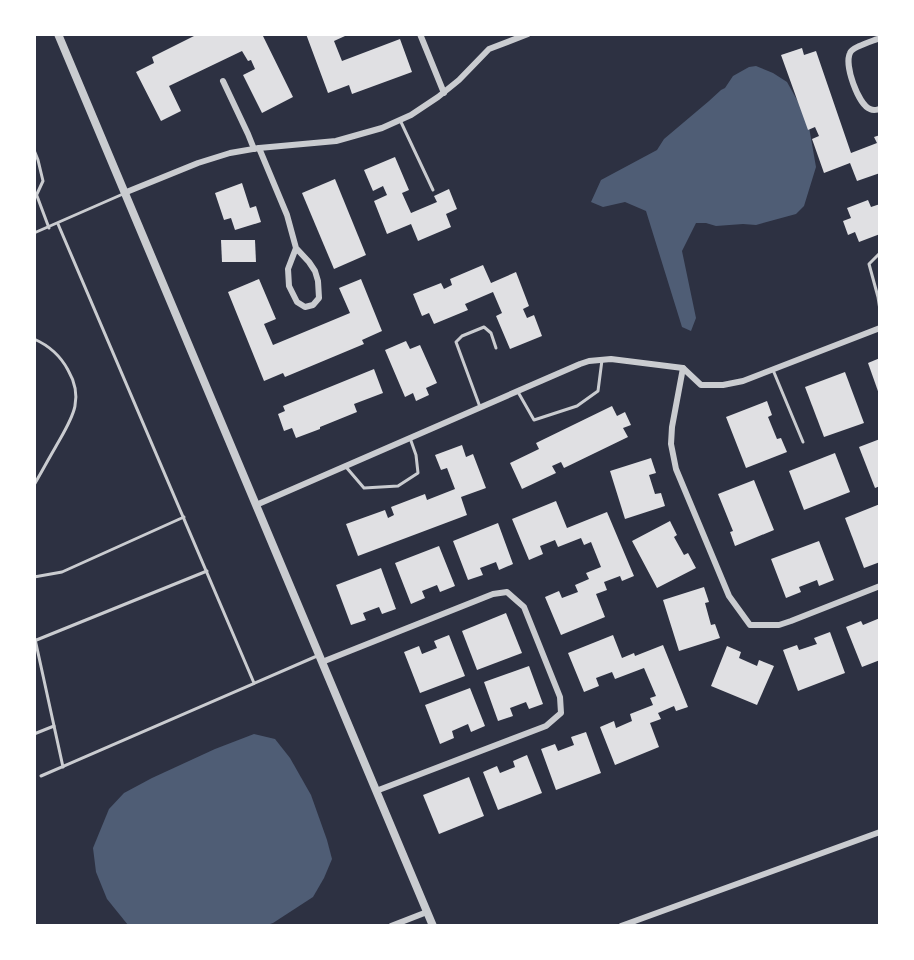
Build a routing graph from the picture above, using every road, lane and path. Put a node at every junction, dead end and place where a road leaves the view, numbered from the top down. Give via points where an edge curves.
1 (58, 34) edge
2 (420, 34) edge
3 (528, 34) edge
4 (879, 38) edge
5 (222, 81) dead end
6 (444, 93) junction
7 (879, 109) edge
8 (400, 120) junction
9 (256, 148) junction
10 (34, 150) edge
11 (433, 190) dead end
12 (124, 193) junction
13 (35, 196) edge
14 (58, 224) junction
15 (49, 228) junction
16 (35, 233) edge
17 (34, 239) edge
18 (296, 248) junction
19 (879, 253) edge
20 (879, 296) edge
21 (879, 310) edge
22 (879, 328) edge
23 (34, 339) edge
24 (496, 348) dead end
25 (602, 360) junction
26 (683, 368) junction
27 (773, 370) junction
28 (518, 391) junction
29 (480, 407) junction
30 (410, 438) junction
31 (803, 442) dead end
32 (345, 466) junction
33 (34, 485) edge
34 (256, 505) junction
35 (184, 517) junction
36 (207, 571) junction
37 (34, 577) edge
38 (879, 586) edge
39 (35, 640) edge
40 (320, 659) junction
41 (254, 683) junction
42 (54, 726) junction
43 (34, 734) edge
44 (63, 766) junction
45 (41, 776) dead end
46 (376, 791) junction
47 (879, 832) edge
48 (427, 912) junction
49 (390, 926) edge
50 (433, 926) edge
51 (621, 926) edge

1 - 12 street
2 - 6 street
3 - 6 street via 489,49
4 - 7 street via 854,49 849,56 858,96 869,108
5 - 9 street
6 - 8 street
8 - 9 street via 336,141
8 - 11 lane
9 - 12 street via 198,163
9 - 18 street via 287,215
10 - 13 lane via 43,181
12 - 14 lane
12 - 34 street
13 - 15 lane
14 - 15 lane
14 - 35 lane
15 - 16 lane
16 - 17 lane
18 - 18 street via 315,270 318,280 319,298 305,307 297,302 289,286 288,269
19 - 20 lane via 869,264
20 - 21 lane
22 - 27 street
23 - 33 lane via 61,357 76,391 76,407
24 - 29 lane via 491,333 484,327 456,342
25 - 26 street
25 - 28 street via 580,364
25 - 28 lane via 598,391 578,406 534,420
26 - 27 street via 701,385 714,386
26 - 38 street via 672,427 676,469 729,596 750,625 779,625
27 - 31 lane
28 - 29 street
29 - 30 street
30 - 32 street
30 - 32 lane via 417,473 398,486 364,488
32 - 34 street
34 - 40 street
35 - 36 lane
35 - 37 lane via 62,572
36 - 39 lane
36 - 41 lane
39 - 42 lane
40 - 41 lane
40 - 46 street
40 - 46 street via 493,594 507,592 524,607 560,697 561,713 546,726
41 - 44 lane
42 - 43 lane
42 - 44 lane
44 - 45 lane
46 - 48 street
47 - 51 street
48 - 49 street
48 - 50 street

